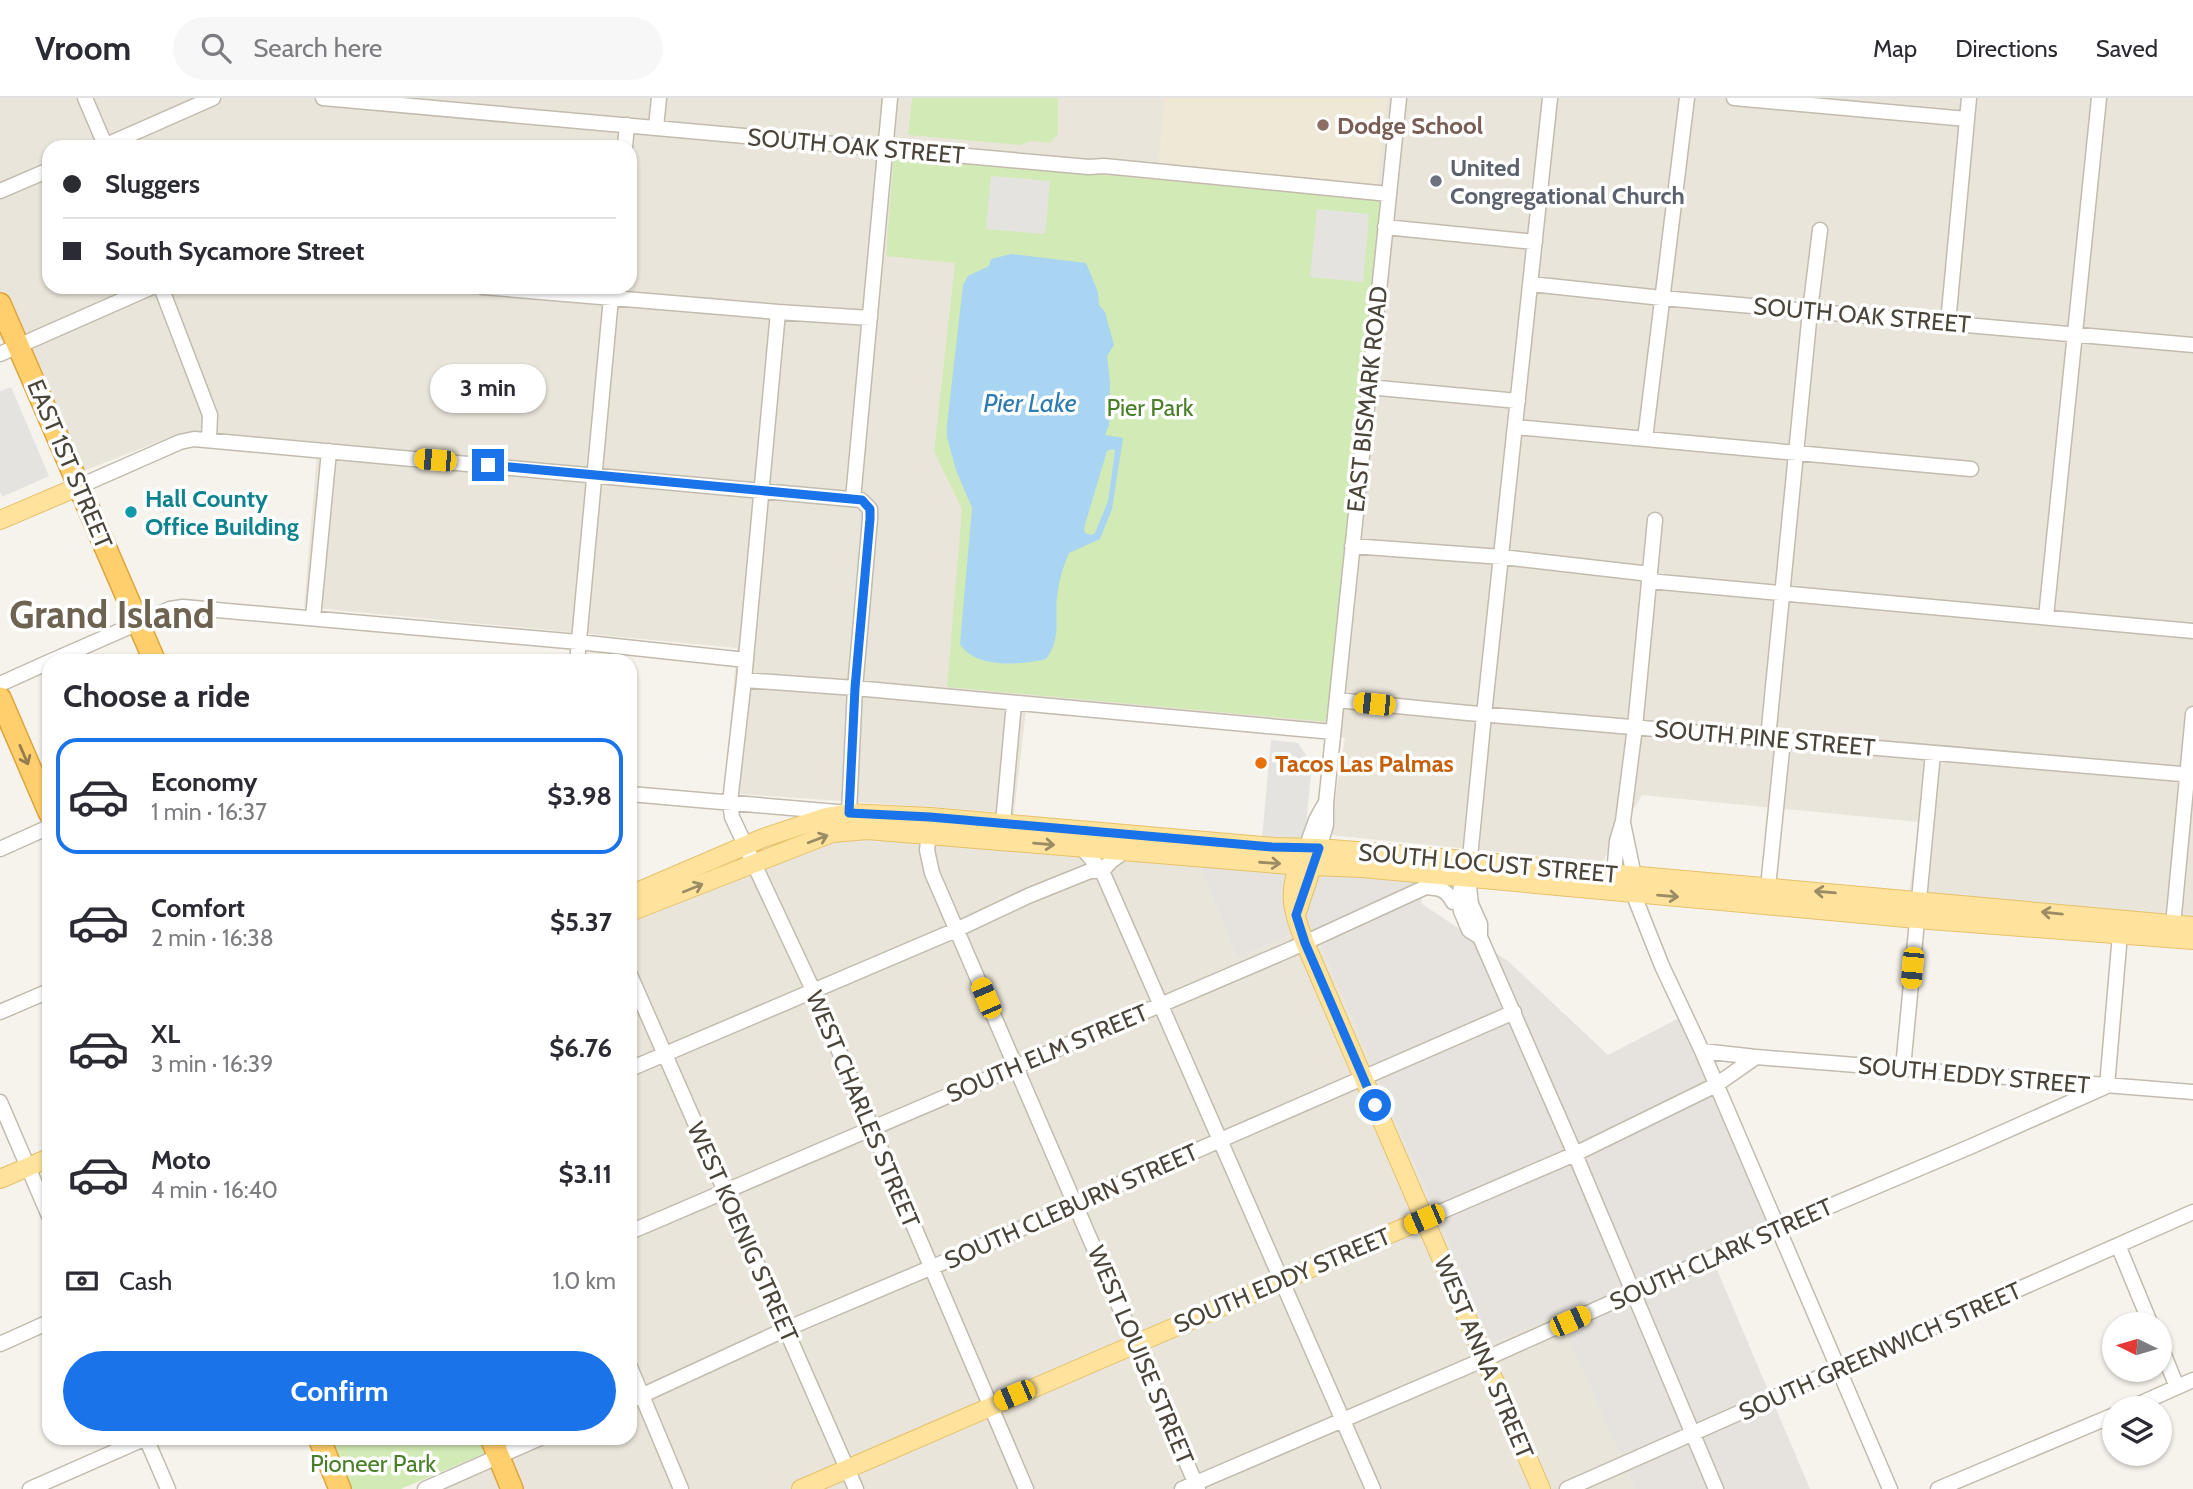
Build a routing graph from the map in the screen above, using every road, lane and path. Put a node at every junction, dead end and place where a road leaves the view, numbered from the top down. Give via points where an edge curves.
1 (85, 98) edge
2 (213, 98) edge
3 (323, 98) edge
4 (659, 98) edge
5 (890, 98) edge
6 (1399, 98) edge
7 (1550, 98) edge
8 (1687, 98) edge
9 (1734, 98) edge
10 (1969, 98) edge
11 (2099, 98) edge
12 (427, 102) edge
13 (1967, 119) junction
14 (627, 125) junction
15 (656, 127) junction
16 (102, 140) edge
17 (120, 140) edge
18 (626, 140) edge
19 (886, 148) junction
20 (42, 173) edge
21 (0, 191) edge
22 (1389, 194) junction
23 (1385, 227) junction
24 (1820, 230) dead end
25 (1535, 242) junction
26 (1531, 284) junction
27 (136, 294) edge
28 (164, 294) edge
29 (612, 294) edge
30 (621, 294) edge
31 (1662, 298) junction
32 (0, 304) edge
33 (1810, 311) junction
34 (778, 312) junction
35 (870, 318) junction
36 (1948, 323) junction
37 (2075, 334) junction
38 (2193, 345) edge
39 (9, 350) edge
40 (1368, 387) junction
41 (1518, 401) junction
42 (1516, 427) junction
43 (209, 439) junction
44 (1645, 439) junction
45 (329, 451) junction
46 (1796, 452) junction
47 (1971, 469) dead end
48 (595, 475) junction
49 (80, 486) junction
50 (762, 490) junction
51 (853, 499) junction
52 (0, 520) edge
53 (1655, 520) dead end
54 (1352, 546) junction
55 (1502, 557) junction
56 (1649, 578) junction
57 (1782, 593) junction
58 (2046, 617) junction
59 (313, 618) junction
60 (139, 624) junction
61 (2193, 631) edge
62 (579, 642) junction
63 (68, 654) edge
64 (152, 654) edge
65 (577, 654) edge
66 (746, 660) junction
67 (42, 665) edge
68 (744, 680) junction
69 (0, 684) edge
70 (855, 688) junction
71 (0, 698) edge
72 (1337, 700) junction
73 (1014, 703) junction
74 (2193, 714) edge
75 (1484, 715) junction
76 (1635, 727) junction
77 (1334, 732) junction
78 (1768, 738) junction
79 (1783, 740) junction
80 (1933, 752) junction
81 (2190, 775) edge
82 (637, 795) edge
83 (42, 796) edge
84 (730, 802) junction
85 (849, 813) junction
86 (1623, 821) junction
87 (42, 830) edge
88 (1002, 832) junction
89 (929, 834) junction
90 (746, 846) junction
91 (1081, 847) junction
92 (1313, 848) junction
93 (0, 849) edge
94 (1125, 851) junction
95 (755, 864) junction
96 (1305, 866) junction
97 (1469, 870) junction
98 (1102, 871) junction
99 (1614, 874) junction
100 (1634, 885) junction
101 (1768, 887) junction
102 (637, 892) edge
103 (1919, 900) junction
104 (1460, 903) junction
105 (637, 909) edge
106 (1917, 919) junction
107 (2174, 925) junction
108 (2193, 926) edge
109 (956, 930) junction
110 (2120, 934) junction
111 (1480, 937) junction
112 (2193, 940) edge
113 (1305, 943) junction
114 (813, 990) junction
115 (637, 991) edge
116 (42, 994) edge
117 (1160, 1004) junction
118 (0, 1012) edge
119 (1514, 1012) junction
120 (1702, 1051) junction
121 (664, 1054) junction
122 (1756, 1057) junction
123 (637, 1066) edge
124 (1015, 1066) junction
125 (1903, 1068) junction
126 (1364, 1079) junction
127 (1716, 1085) junction
128 (2107, 1086) junction
129 (2193, 1092) edge
130 (0, 1102) edge
131 (871, 1128) junction
132 (1220, 1140) junction
133 (1575, 1154) junction
134 (42, 1161) edge
135 (28, 1167) junction
136 (0, 1179) edge
137 (724, 1192) junction
138 (42, 1200) edge
139 (1076, 1203) junction
140 (2193, 1212) edge
141 (1424, 1219) junction
142 (1778, 1228) junction
143 (637, 1229) edge
144 (2118, 1245) junction
145 (930, 1268) junction
146 (1282, 1280) junction
147 (1633, 1293) junction
148 (2146, 1312) edge
149 (42, 1325) edge
150 (786, 1329) junction
151 (1136, 1342) junction
152 (0, 1343) edge
153 (1485, 1359) junction
154 (1838, 1369) junction
155 (2172, 1375) edge
156 (2193, 1380) edge
157 (2177, 1387) junction
158 (2157, 1396) edge
159 (637, 1398) edge
160 (637, 1400) edge
161 (990, 1406) junction
162 (1343, 1419) junction
163 (2102, 1420) edge
164 (1693, 1434) junction
165 (130, 1445) edge
166 (149, 1445) edge
167 (322, 1445) edge
168 (494, 1448) edge
169 (848, 1468) junction
170 (1197, 1485) edge
171 (30, 1489) edge
172 (168, 1489) edge
173 (340, 1489) edge
174 (425, 1489) edge
175 (512, 1489) edge
176 (681, 1489) edge
177 (801, 1489) edge
178 (856, 1489) edge
179 (1026, 1489) edge
180 (1182, 1489) edge
181 (1373, 1489) edge
182 (1541, 1489) edge
183 (1567, 1489) edge
184 (1716, 1489) edge
185 (1889, 1489) edge
186 (1938, 1489) edge

1 - 16 street
2 - 17 street
3 - 12 street, SOUTH OAK STREET
4 - 15 street
5 - 19 street
6 - 22 street, EAST BISMARK ROAD
7 - 25 street
8 - 31 street
9 - 13 street
10 - 13 street
11 - 37 street
12 - 14 street, SOUTH OAK STREET
13 - 36 street
14 - 15 street, SOUTH OAK STREET
14 - 18 street
15 - 19 street, SOUTH OAK STREET
19 - 22 street, SOUTH OAK STREET
19 - 35 street
20 - 21 street
22 - 23 street, EAST BISMARK ROAD
23 - 25 street
23 - 40 street, EAST BISMARK ROAD
24 - 33 street
25 - 26 street
26 - 31 street, SOUTH OAK STREET
26 - 41 street
27 - 39 street
28 - 43 street via 210,415
29 - 48 street
30 - 34 street
31 - 33 street, SOUTH OAK STREET
31 - 44 street
32 - 39 highway, EAST 1ST STREET
33 - 36 street, SOUTH OAK STREET
33 - 46 street
34 - 35 street
34 - 50 street
35 - 51 street
36 - 37 street, SOUTH OAK STREET
37 - 38 street, SOUTH OAK STREET
37 - 58 street
39 - 49 highway, EAST 1ST STREET
40 - 41 street
40 - 54 street, EAST BISMARK ROAD
41 - 42 street
42 - 44 street
42 - 55 street
43 - 45 street
43 - 49 street via 180,442
44 - 46 street
45 - 48 street
45 - 59 street
46 - 47 street
46 - 57 street
48 - 50 street
48 - 62 street
49 - 52 main road
49 - 60 highway, EAST 1ST STREET
50 - 51 street
50 - 66 street
51 - 70 street via 862,500 870,509
53 - 56 street
54 - 55 street
54 - 72 street, EAST BISMARK ROAD
55 - 56 street
55 - 75 street
56 - 57 street
56 - 76 street
57 - 58 street
57 - 78 street
58 - 61 street
59 - 60 street via 183,607
59 - 62 street
60 - 63 street
60 - 64 highway, EAST 1ST STREET
62 - 65 street
62 - 66 street
66 - 68 street
67 - 69 street
68 - 70 street
68 - 84 street
70 - 73 street
70 - 85 street
71 -> 83 highway
72 - 75 street, SOUTH PINE STREET
72 - 77 street, EAST BISMARK ROAD
73 - 77 street
73 - 88 street
74 - 81 street
75 - 76 street, SOUTH PINE STREET
75 - 97 street
76 - 78 street, SOUTH PINE STREET
76 - 86 street
77 - 92 street, EAST BISMARK ROAD via 1326,825
78 - 79 street, SOUTH PINE STREET
79 - 80 street, SOUTH PINE STREET
79 - 101 street
80 - 81 street, SOUTH PINE STREET
80 - 103 street
81 - 107 street
82 - 84 street
84 - 85 street
84 - 90 street, WEST CHARLES STREET
85 - 88 main road, SOUTH LOCUST STREET
85 - 90 main road, SOUTH LOCUST STREET
86 - 99 street
86 - 100 street
87 - 93 street
88 - 89 main road, SOUTH LOCUST STREET
88 -> 91 main road, SOUTH LOCUST STREET
88 - 92 main road, SOUTH LOCUST STREET
95 -> 89 main road, SOUTH LOCUST STREET via 832,833
89 - 109 street, WEST LOUISE STREET via 932,873
90 - 95 street, WEST CHARLES STREET
90 - 102 main road, SOUTH LOCUST STREET
91 - 94 main road, SOUTH LOCUST STREET
91 - 98 street
92 - 96 main road, WEST ANNA STREET
92 - 97 main road, SOUTH LOCUST STREET
94 -> 96 main road, SOUTH LOCUST STREET
94 - 98 street
105 -> 95 main road, SOUTH LOCUST STREET
95 - 114 street, WEST CHARLES STREET
96 - 97 main road, SOUTH LOCUST STREET
96 - 113 main road, WEST ANNA STREET via 1291,894
97 - 99 main road, SOUTH LOCUST STREET
97 - 100 main road, SOUTH LOCUST STREET
97 - 104 street
97 - 111 street via 1471,904
98 - 109 street via 1062,882
98 - 117 street
99 - 100 main road, SOUTH LOCUST STREET
100 - 101 main road, SOUTH LOCUST STREET
100 -> 106 main road, SOUTH LOCUST STREET
100 - 120 street via 1662,966
103 -> 101 main road, SOUTH LOCUST STREET
103 - 106 street
107 -> 103 main road, SOUTH LOCUST STREET
104 - 111 street via 1469,930
104 - 113 street, SOUTH ELM STREET via 1453,902 1441,888 1426,887
106 - 110 main road, SOUTH LOCUST STREET
106 - 125 street
107 - 108 main road, SOUTH LOCUST STREET
109 - 114 street
109 - 124 street, WEST LOUISE STREET
110 - 112 main road, SOUTH LOCUST STREET
110 - 128 street
111 - 119 street
113 - 117 street, SOUTH ELM STREET
113 - 126 main road, WEST ANNA STREET
114 - 121 street
114 - 131 street, WEST CHARLES STREET
115 - 121 street, WEST KOENIG STREET
116 - 118 street
117 - 124 street, SOUTH ELM STREET
117 - 132 street
119 - 126 street, SOUTH CLEBURN STREET
119 - 133 street
120 - 122 street, SOUTH EDDY STREET
120 - 127 street
121 - 123 street
121 - 137 street, WEST KOENIG STREET
122 - 125 street, SOUTH EDDY STREET
122 - 127 street, SOUTH EDDY STREET
124 - 131 street, SOUTH ELM STREET
124 - 139 street, WEST LOUISE STREET
125 - 128 street, SOUTH EDDY STREET
126 - 132 street, SOUTH CLEBURN STREET
126 - 141 main road, WEST ANNA STREET
127 - 133 street, SOUTH EDDY STREET
127 - 142 street
128 - 129 street, SOUTH EDDY STREET
128 - 142 street, SOUTH CLARK STREET
130 - 135 street
131 - 137 street, SOUTH ELM STREET
131 - 145 street, WEST CHARLES STREET
132 - 139 street, SOUTH CLEBURN STREET
132 - 146 street
133 - 141 street, SOUTH EDDY STREET
133 - 147 street
134 - 135 main road
135 - 136 main road
135 - 138 street
137 - 143 street, SOUTH ELM STREET
137 - 150 street, WEST KOENIG STREET
139 - 145 street, SOUTH CLEBURN STREET
139 - 151 street, WEST LOUISE STREET
140 - 144 street, SOUTH GREENWICH STREET
141 - 146 main road, SOUTH EDDY STREET
141 - 153 main road, WEST ANNA STREET
142 - 147 street, SOUTH CLARK STREET
142 - 154 street
144 - 148 street
144 - 154 street, SOUTH GREENWICH STREET
145 - 150 street, SOUTH CLEBURN STREET
145 - 161 street, WEST CHARLES STREET
146 - 151 main road, SOUTH EDDY STREET
146 - 162 street
147 - 153 street, SOUTH CLARK STREET
147 - 164 street
149 - 152 street
150 - 159 street, SOUTH CLEBURN STREET
150 - 169 street, WEST KOENIG STREET
151 - 161 main road, SOUTH EDDY STREET
151 - 170 street, WEST LOUISE STREET
153 - 162 street, SOUTH CLARK STREET
153 - 182 main road, WEST ANNA STREET
154 - 164 street, SOUTH GREENWICH STREET
154 - 185 street
155 - 157 street
156 - 157 street
157 - 158 street
160 - 176 street
161 - 169 main road, SOUTH EDDY STREET
161 - 179 street, WEST CHARLES STREET
162 - 170 street, SOUTH CLARK STREET
162 - 181 street
163 - 186 street
164 - 183 street, SOUTH GREENWICH STREET
164 - 184 street
165 - 171 street
166 - 172 street
167 - 173 highway
168 - 174 street
168 - 175 highway
169 - 177 main road, SOUTH EDDY STREET
169 - 178 street, WEST KOENIG STREET
170 - 180 street, SOUTH CLARK STREET

